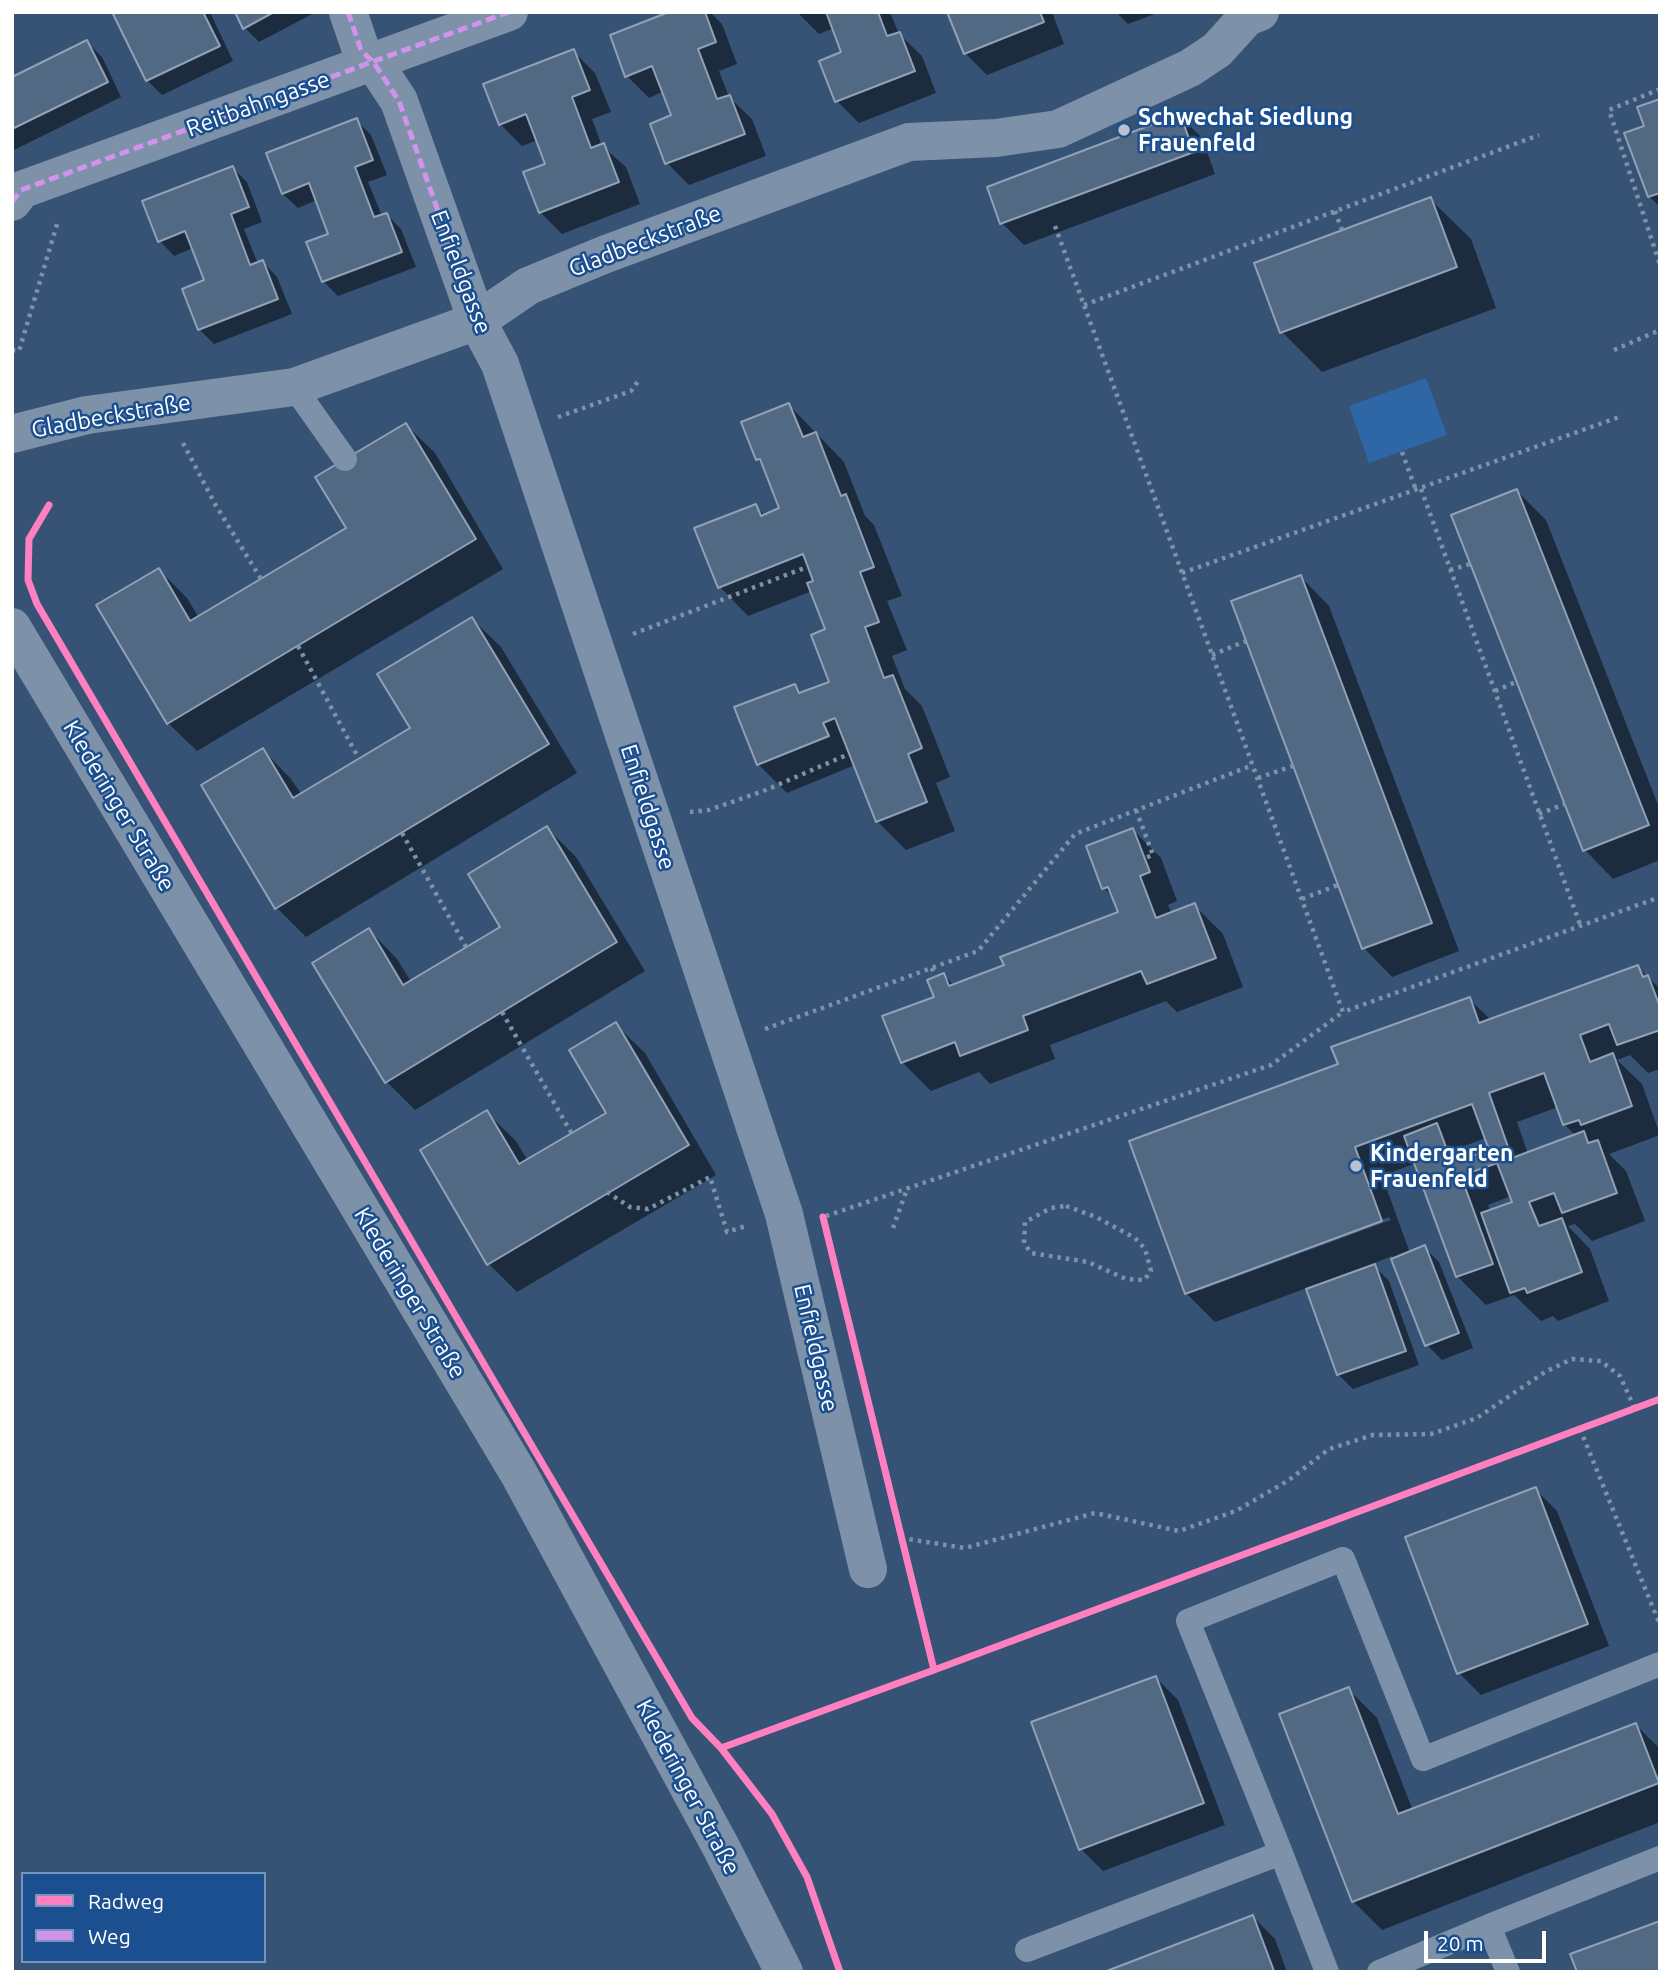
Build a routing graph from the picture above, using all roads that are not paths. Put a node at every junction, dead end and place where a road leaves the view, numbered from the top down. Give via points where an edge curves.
1 (348, 12) edge
2 (509, 12) edge
3 (1260, 12) edge
4 (374, 63) junction
5 (12, 202) edge
6 (477, 321) junction
7 (294, 387) junction
8 (12, 434) edge
9 (345, 459) dead end
10 (12, 627) edge
11 (868, 1569) dead end
12 (1660, 1664) edge
13 (1281, 1853) junction
14 (1660, 1858) edge
15 (1489, 1926) junction
16 (1027, 1950) dead end
17 (784, 1972) edge
18 (1327, 1972) edge
19 (1379, 1972) edge
20 (1508, 1972) edge

1 - 4 street, Enfieldgasse via 361,50
2 - 4 street, Reitbahngasse
3 - 6 street, Gladbeckstraße via 1247,17 1216,50 1190,68 1058,129 996,138 909,142 528,286
4 - 5 street, Reitbahngasse via 22,190
4 - 6 street, Enfieldgasse via 399,101
6 - 7 street, Gladbeckstraße
6 - 11 street, Enfieldgasse via 500,364 784,1214
7 - 8 street, Gladbeckstraße via 87,415
7 - 9 lane
10 - 17 street, Klederinger Straße via 519,1474
12 - 13 lane via 1423,1759 1343,1559 1188,1621
13 - 16 lane
13 - 18 lane
14 - 15 lane
15 - 19 lane
15 - 20 lane

